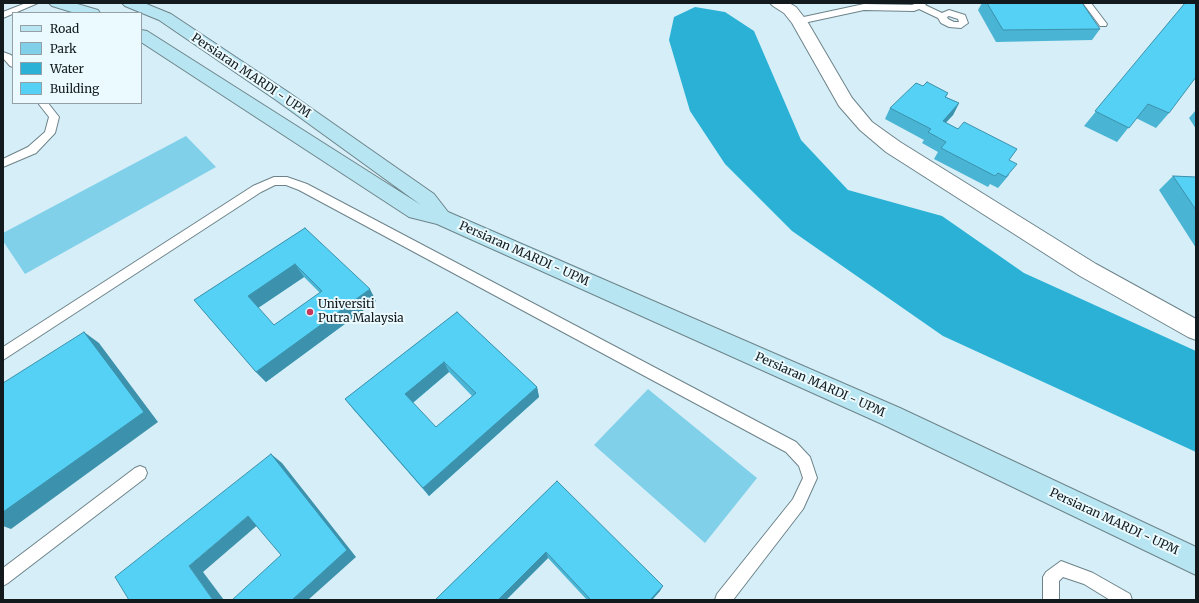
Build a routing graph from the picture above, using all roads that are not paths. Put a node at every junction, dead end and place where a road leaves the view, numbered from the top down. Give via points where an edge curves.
1 (17, 3) edge
2 (34, 3) edge
3 (57, 3) edge
4 (130, 3) edge
5 (778, 3) edge
6 (1087, 3) edge
7 (889, 5) edge
8 (921, 5) edge
9 (88, 12) edge
10 (3, 15) edge
11 (942, 16) dead end
12 (799, 21) junction
13 (1103, 24) dead end
14 (142, 36) edge
15 (3, 55) edge
16 (12, 63) edge
17 (44, 104) edge
18 (3, 163) edge
19 (441, 217) junction
20 (1196, 330) edge
21 (3, 354) edge
22 (140, 473) dead end
23 (1196, 561) edge
24 (3, 578) edge
25 (723, 600) edge
26 (1051, 600) edge
27 (1124, 600) edge

1 - 10 lane
2 - 10 lane
3 - 9 street
4 - 19 street, Persiaran MARDI - UPM via 165,17 282,96 427,199
5 - 12 street via 790,10
6 - 13 lane
7 - 8 lane
7 - 12 lane via 864,7
8 - 11 lane
12 - 20 street via 845,102 866,126 893,147 1088,270
14 - 19 street, Persiaran MARDI - UPM via 416,212
15 - 16 lane
17 - 18 lane via 54,117 50,133 32,150
19 - 23 street, Persiaran MARDI - UPM via 884,413
21 - 25 lane via 257,189 274,181 287,181 303,187 791,446 805,462 810,478 798,504
22 - 24 lane
26 - 27 lane via 1051,577 1061,569 1088,578

